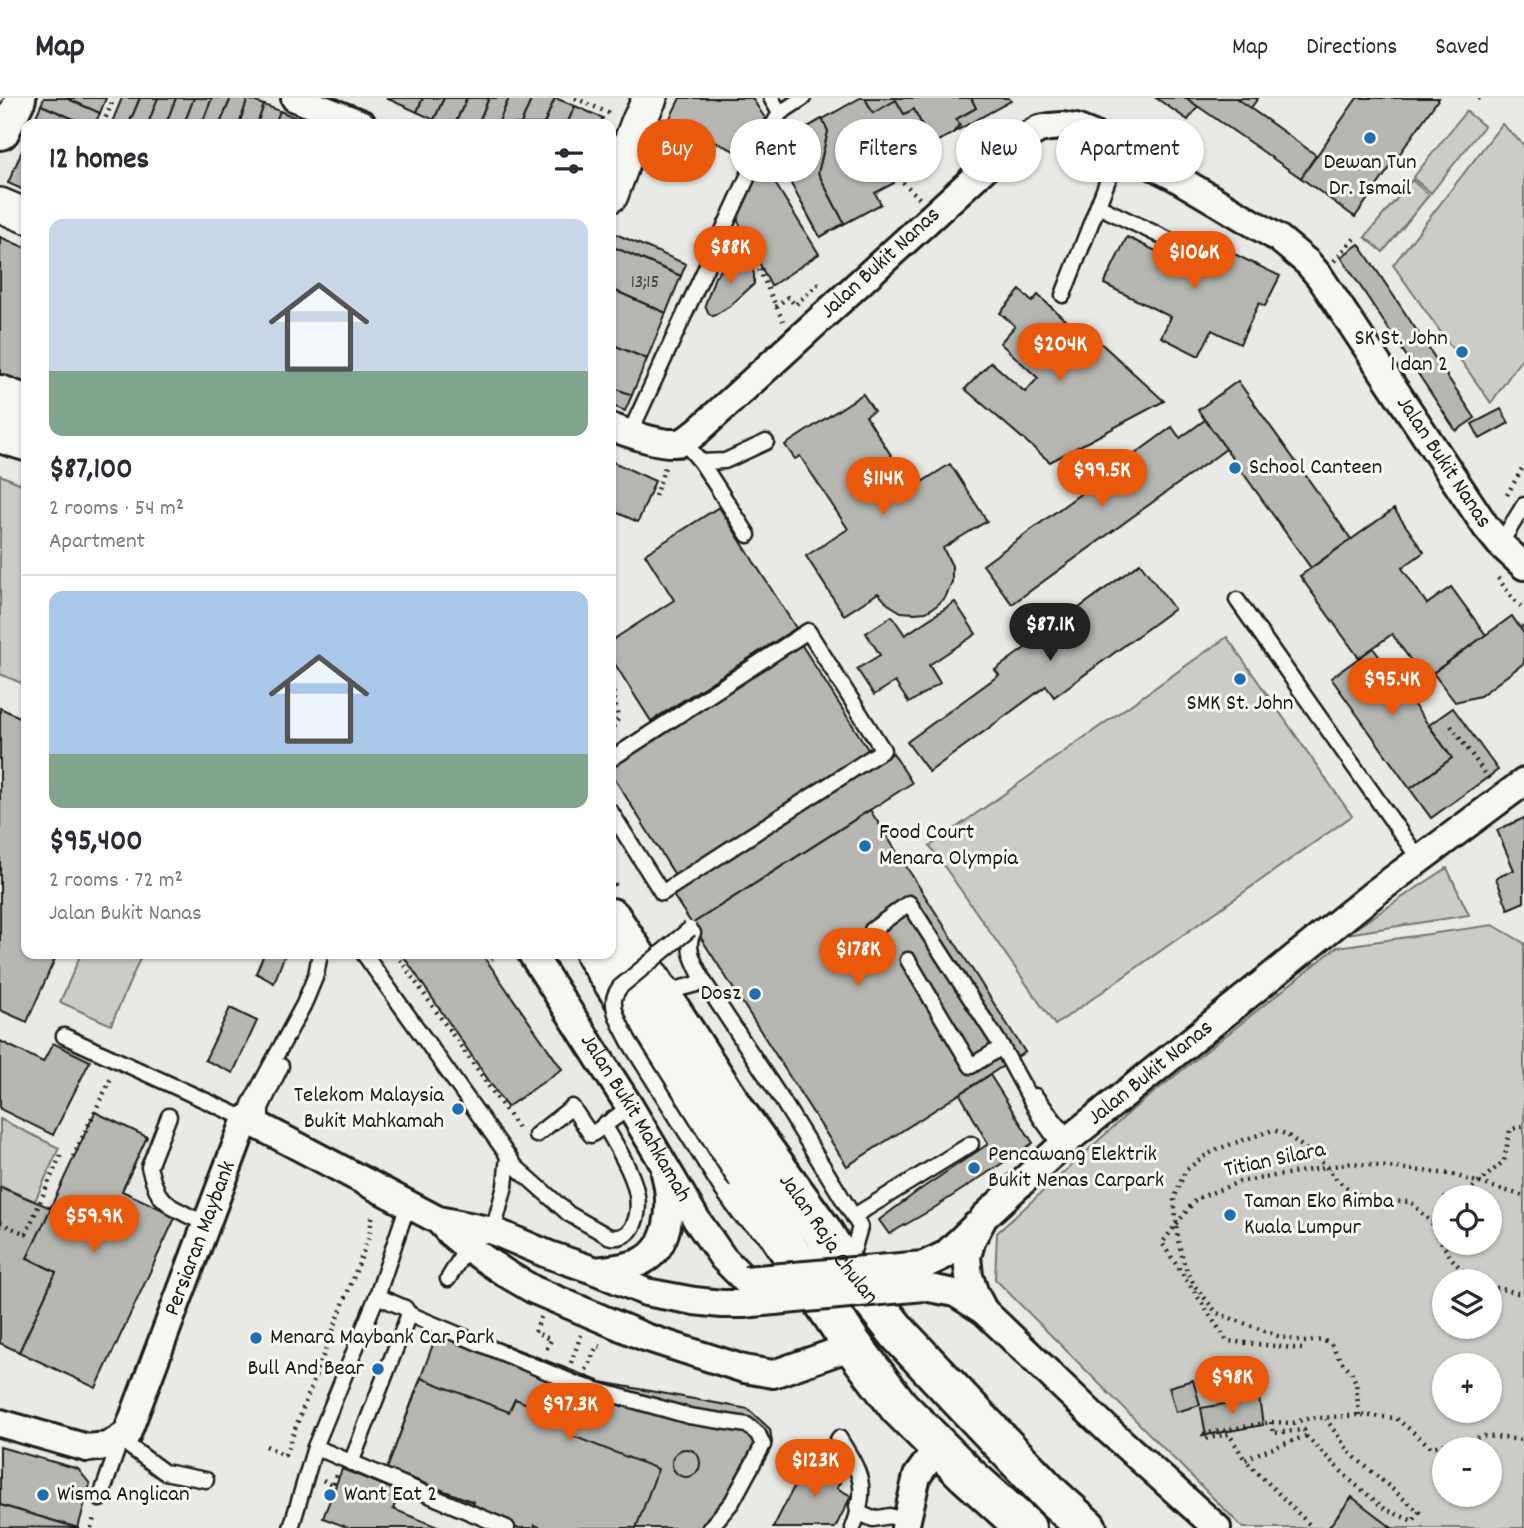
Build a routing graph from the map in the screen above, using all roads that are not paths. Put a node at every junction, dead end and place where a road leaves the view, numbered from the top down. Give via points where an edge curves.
1 (16, 98) edge
2 (295, 98) edge
3 (771, 98) edge
4 (795, 100) edge
5 (780, 113) junction
6 (349, 119) edge
7 (1056, 127) edge
8 (0, 130) edge
9 (631, 134) edge
10 (616, 180) edge
11 (1108, 182) edge
12 (1183, 182) edge
13 (0, 205) edge
14 (1098, 206) junction
15 (21, 214) edge
16 (1188, 248) dead end
17 (1063, 295) dead end
18 (0, 395) edge
19 (21, 403) edge
20 (620, 430) edge
21 (0, 433) edge
22 (21, 439) edge
23 (684, 442) junction
24 (766, 442) dead end
25 (701, 462) junction
26 (1524, 505) edge
27 (748, 536) dead end
28 (1516, 552) edge
29 (1237, 600) dead end
30 (616, 756) edge
31 (1524, 782) edge
32 (616, 820) edge
33 (1419, 859) junction
34 (616, 926) edge
35 (872, 930) dead end
36 (319, 959) edge
37 (368, 959) edge
38 (535, 959) edge
39 (598, 959) edge
40 (908, 960) dead end
41 (704, 982) junction
42 (653, 986) junction
43 (64, 1036) dead end
44 (1002, 1047) junction
45 (630, 1107) junction
46 (169, 1116) dead end
47 (253, 1123) junction
48 (604, 1124) junction
49 (536, 1135) road end
50 (1065, 1142) junction
51 (971, 1144) dead end
52 (508, 1156) junction
53 (660, 1156) junction
54 (408, 1204) junction
55 (854, 1216) junction
56 (984, 1216) junction
57 (438, 1220) junction
58 (207, 1222) junction
59 (493, 1231) junction
60 (467, 1247) junction
61 (795, 1259) junction
62 (842, 1263) junction
63 (596, 1271) junction
64 (924, 1276) junction
65 (448, 1279) dead end
66 (744, 1292) junction
67 (377, 1296) junction
68 (984, 1311) junction
69 (409, 1314) junction
70 (898, 1333) junction
71 (853, 1346) junction
72 (0, 1423) edge
73 (121, 1438) junction
74 (315, 1447) junction
75 (938, 1447) junction
76 (827, 1461) dead end
77 (351, 1463) junction
78 (206, 1480) dead end
79 (853, 1491) dead end
80 (1053, 1497) junction
81 (100, 1499) dead end
82 (859, 1513) junction
83 (906, 1525) edge
84 (291, 1528) edge
85 (507, 1528) edge
86 (710, 1528) edge
87 (853, 1528) edge
88 (1026, 1528) edge
89 (1087, 1528) edge
90 (1217, 1528) edge

1 - 8 main road
2 - 6 street
3 - 5 lane
4 - 5 lane
5 - 20 lane via 771,139
7 - 23 street, Jalan Bukit Nanas via 1039,129 1008,147
9 - 10 street
11 - 14 lane
12 - 28 street, Jalan Bukit Nanas via 1278,239 1308,263 1486,527
13 - 15 street
14 - 16 lane
14 - 17 lane
18 - 19 main road
20 - 23 street via 652,440
21 - 22 main road
23 - 25 lane
24 - 25 lane via 725,461
25 - 27 lane
26 - 28 lane
29 - 33 lane
30 - 32 lane via 808,631 883,750 662,893
31 - 33 street, Jalan Bukit Nanas
33 - 50 street, Jalan Bukit Nanas
34 - 42 main road, Jalan Raja Chulan
35 - 44 lane via 909,903
36 - 47 lane via 292,1027 250,1104
37 - 52 lane
38 - 45 street, Jalan Bukit Mahkamah
39 - 61 main road, Jalan Raja Chulan
40 - 44 lane via 971,1066
41 - 42 lane via 678,989
41 - 55 lane
41 - 61 lane, bridge via 690,950 691,931 620,987 614,1004 630,1043 723,1191 741,1216
42 - 62 main road, Jalan Raja Chulan
43 - 47 lane
44 - 50 lane
45 - 48 lane
45 - 53 street, Jalan Bukit Mahkamah
46 - 58 lane via 149,1167 153,1181 172,1207
47 - 54 street
47 - 58 street, Persiaran Maybank
48 - 49 lane via 591,1135 572,1107
48 - 52 lane via 638,1201 634,1224 619,1237 608,1236 569,1214
50 - 56 street, Jalan Bukit Nanas
51 - 55 lane
52 - 59 lane
53 - 63 street via 670,1201 662,1240 636,1264
53 - 66 street, Jalan Bukit Mahkamah
54 - 57 street
54 - 67 lane
55 - 62 lane via 860,1227 857,1242
56 - 64 street
56 - 68 street, Jalan Bukit Nanas via 967,1257 969,1276
57 - 59 street
57 - 60 street
58 - 73 street, Persiaran Maybank via 130,1427
59 - 63 street
60 - 65 lane
60 - 71 street via 534,1290 645,1337 744,1369 773,1374
61 - 71 main road, Jalan Raja Chulan
62 - 70 main road, Jalan Raja Chulan
63 - 66 street via 646,1292 708,1303
64 - 66 street, bridge
64 - 68 street
67 - 69 lane
67 - 74 lane
68 - 90 street, Jalan Bukit Nanas
69 - 77 lane
69 - 86 lane via 579,1385 689,1416 747,1425 763,1445 732,1502
70 - 75 main road via 939,1395 943,1414
70 - 80 main road, Jalan Raja Chulan
71 - 75 main road, Jalan Raja Chulan
72 - 73 street via 87,1448 108,1446
73 - 78 lane via 164,1472
73 - 81 lane
74 - 77 lane
74 - 84 lane
75 - 80 main road via 952,1432 975,1437
75 - 83 street via 917,1476
75 - 88 main road, Jalan Raja Chulan
76 - 82 lane via 839,1438 863,1488
77 - 85 lane
79 - 82 lane
80 - 89 main road, Jalan Raja Chulan
82 - 83 lane via 873,1519 890,1516
82 - 87 lane

